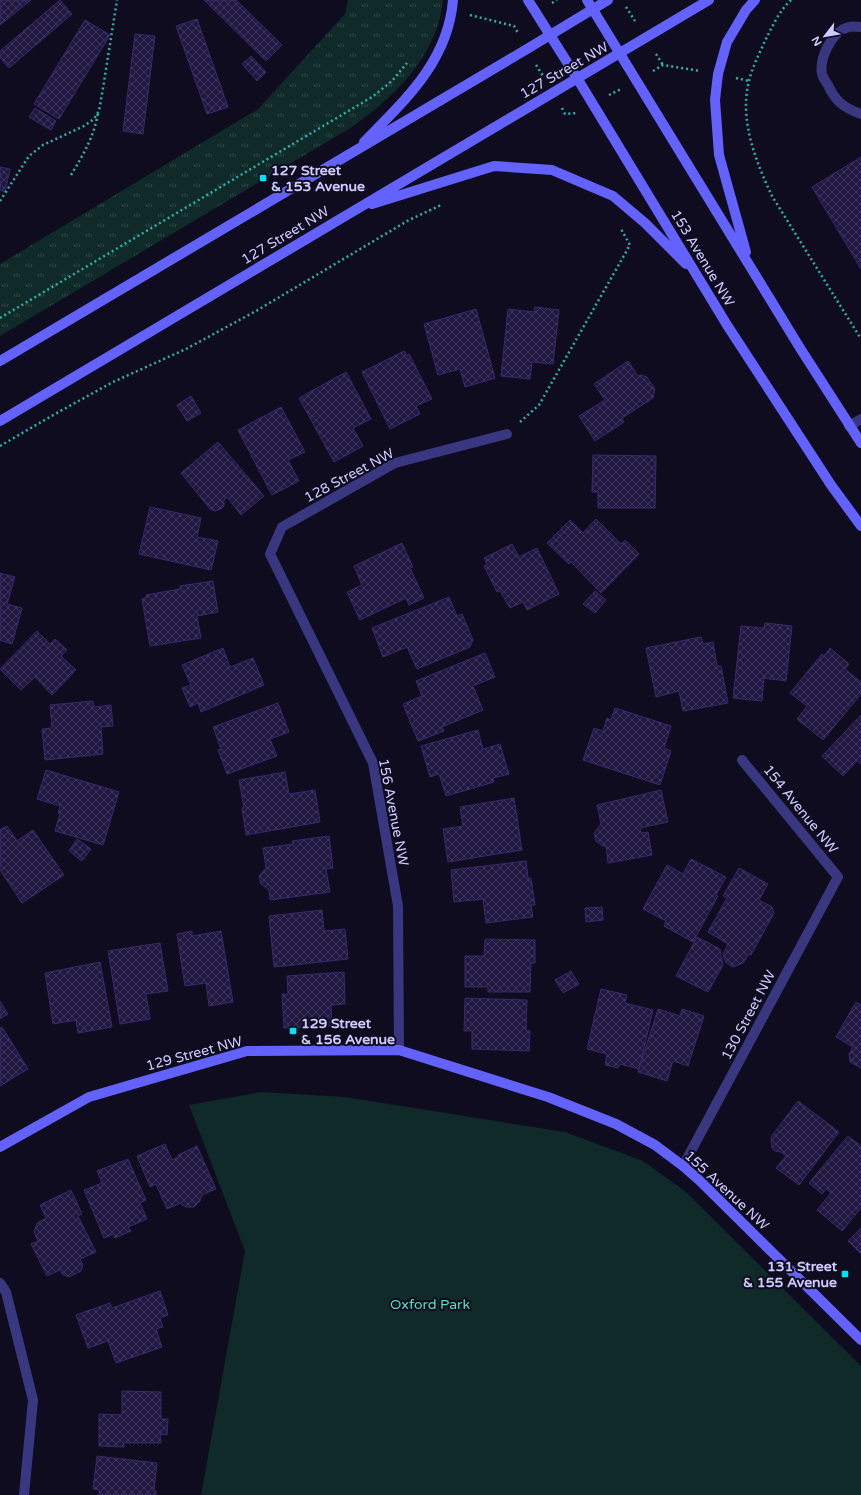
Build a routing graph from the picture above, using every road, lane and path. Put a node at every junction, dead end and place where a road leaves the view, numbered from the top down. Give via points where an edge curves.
1 (117, 0) edge
2 (453, 0) edge
3 (528, 0) edge
4 (608, 0) edge
5 (709, 0) edge
6 (755, 0) edge
7 (791, 0) edge
8 (590, 5) edge
9 (466, 14) dead end
10 (519, 22) dead end
11 (514, 26) junction
12 (861, 27) edge
13 (550, 35) junction
14 (527, 49) junction
15 (620, 53) junction
16 (658, 57) dead end
17 (409, 61) dead end
18 (664, 65) junction
19 (705, 72) dead end
20 (729, 77) dead end
21 (577, 78) junction
22 (637, 80) junction
23 (749, 81) junction
24 (552, 92) junction
25 (593, 104) junction
26 (99, 110) junction
27 (861, 114) edge
28 (353, 152) junction
29 (71, 175) dead end
30 (0, 201) edge
31 (443, 204) dead end
32 (356, 209) junction
33 (618, 224) dead end
34 (749, 263) junction
35 (698, 275) junction
36 (0, 318) edge
37 (861, 339) edge
38 (0, 362) edge
39 (861, 419) edge
40 (0, 421) edge
41 (849, 426) junction
42 (507, 434) joint
43 (861, 443) edge
44 (0, 446) edge
45 (861, 526) edge
46 (270, 554) joint
47 (742, 760) dead end
48 (838, 876) joint
49 (399, 1050) junction
50 (548, 1097) joint
51 (0, 1147) edge
52 (683, 1166) junction
53 (0, 1283) edge
54 (861, 1340) edge
55 (24, 1495) edge

1 - 26 path
2 - 28 main road via 443,42 429,69 407,98
3 - 13 main road, 153 Avenue NW
4 - 8 main road
5 - 15 main road, 127 Street NW
6 - 34 main road via 746,10 728,42 718,74 715,100 719,155
7 - 23 path via 774,24
8 - 13 main road
8 - 15 main road
9 - 11 path
10 - 11 path
11 - 14 path
12 - 27 street via 849,27 829,42 823,58 822,74 833,97 849,110
13 - 14 main road
13 - 21 main road, 153 Avenue NW
14 - 24 path
14 - 28 main road
15 - 21 main road, 127 Street NW
15 - 22 main road
16 - 18 path
17 - 36 path via 392,81 372,97
18 - 19 path
18 - 22 path
20 - 23 path
21 - 24 main road, 127 Street NW
21 - 25 main road, 153 Avenue NW
22 - 25 path
22 - 34 main road
23 - 37 path via 746,98 747,117 752,146 762,174 772,196
24 - 25 path via 565,114 575,114
24 - 32 main road, 127 Street NW
25 - 35 main road, 153 Avenue NW
26 - 29 path via 89,146
26 - 30 path via 94,119 84,126 43,145 30,156
28 - 38 main road
31 - 44 path via 409,220 214,334 113,382
32 - 35 main road via 494,166 552,170 613,196 645,223
32 - 40 main road, 127 Street NW
33 - 42 path via 630,246 539,404
34 - 41 main road
35 - 45 main road, 153 Avenue NW via 727,325 831,485
39 - 41 street
41 - 43 main road
42 - 46 street, 128 Street NW via 395,463 282,528
46 - 49 street, 156 Avenue NW via 373,763 398,906
47 - 48 street, 154 Avenue NW
48 - 52 street, 130 Street NW
49 - 50 main road, 129 Street NW
49 - 51 main road, 129 Street NW via 247,1051 89,1097
50 - 52 main road, 155 Avenue NW via 616,1124 654,1145
52 - 54 main road, 155 Avenue NW
53 - 55 street via 6,1292 33,1400

